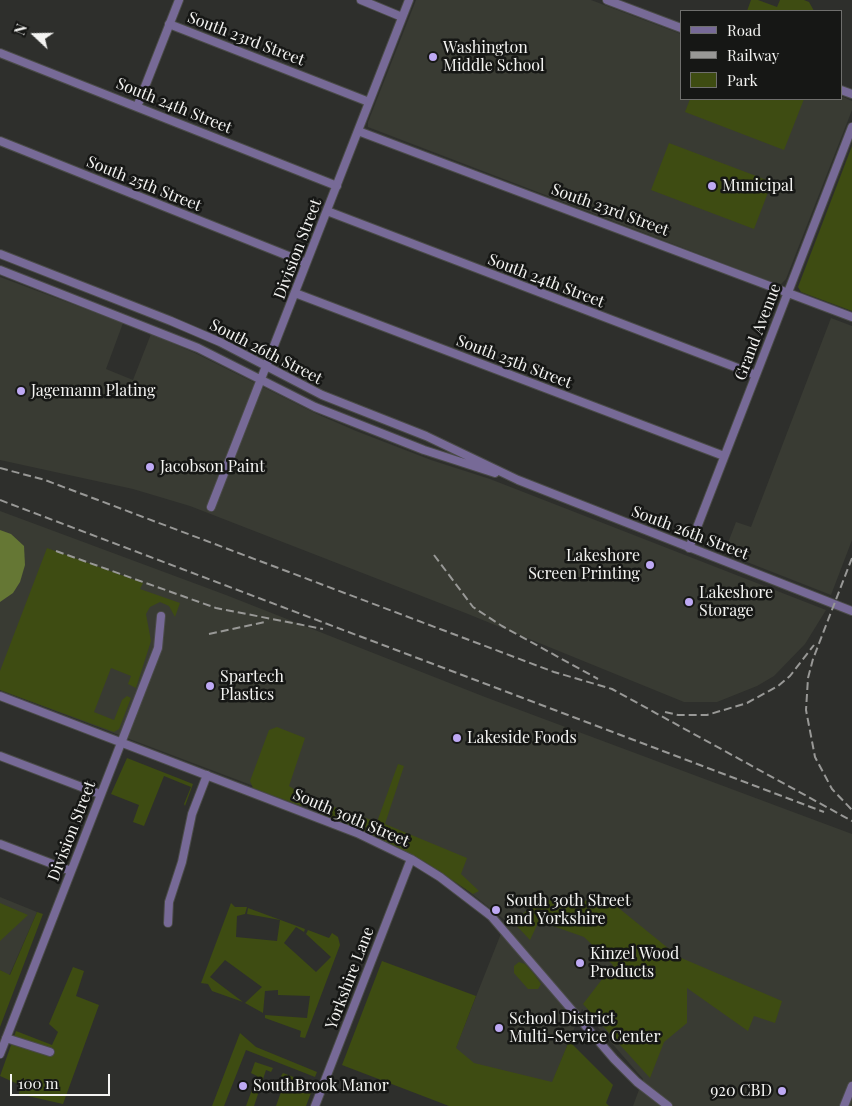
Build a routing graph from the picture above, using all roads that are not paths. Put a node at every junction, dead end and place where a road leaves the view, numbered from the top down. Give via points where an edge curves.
1 (178, 0) edge
2 (361, 0) edge
3 (409, 0) edge
4 (607, 0) edge
5 (402, 17) junction
6 (169, 24) junction
7 (680, 28) edge
8 (0, 53) edge
9 (369, 102) junction
10 (137, 107) junction
11 (852, 127) edge
12 (358, 131) junction
13 (0, 141) edge
14 (337, 186) junction
15 (327, 212) junction
16 (0, 254) edge
17 (306, 263) junction
18 (0, 270) edge
19 (788, 292) junction
20 (295, 293) junction
21 (852, 317) edge
22 (266, 366) junction
23 (756, 374) junction
24 (261, 379) junction
25 (724, 456) junction
26 (518, 480) junction
27 (211, 507) dead end
28 (689, 548) junction
29 (852, 611) edge
30 (161, 616) dead end
31 (0, 696) edge
32 (120, 743) junction
33 (0, 756) edge
34 (206, 775) junction
35 (100, 794) junction
36 (0, 844) edge
37 (411, 859) junction
38 (71, 871) junction
39 (168, 923) dead end
40 (6, 1038) junction
41 (50, 1052) dead end
42 (0, 1054) edge
43 (852, 1086) edge
44 (315, 1106) edge
45 (668, 1106) edge
46 (844, 1106) edge

1 - 6 street
2 - 5 street
3 - 5 street, Division Street
4 - 7 street
5 - 9 street, Division Street
6 - 9 street, South 23rd Street
6 - 10 street
8 - 10 street, South 24th Street
9 - 12 street, Division Street
10 - 14 street, South 24th Street
11 - 19 street, Grand Avenue
12 - 14 street, Division Street
12 - 19 street, South 23rd Street
13 - 17 street, South 25th Street
14 - 15 street, Division Street
15 - 17 street, Division Street
15 - 23 street, South 24th Street
16 - 22 street, South 26th Street via 171,321
17 - 20 street, Division Street
18 - 24 street, South 26th Street via 163,333
19 - 21 street, South 23rd Street
19 - 23 street, Grand Avenue
20 - 22 street, Division Street
20 - 25 street, South 25th Street
22 - 24 street, Division Street
22 - 26 street, South 26th Street via 322,395 441,442
23 - 25 street, Grand Avenue
24 - 26 street, South 26th Street via 315,407 424,450
24 - 27 street, Division Street
25 - 28 street, Grand Avenue
26 - 28 street, South 26th Street
28 - 29 street, South 26th Street
30 - 32 street, Division Street via 158,648
31 - 32 street, South 30th Street
32 - 34 street, South 30th Street
32 - 35 street, Division Street
33 - 35 street
34 - 37 street, South 30th Street via 357,833
34 - 39 street via 192,814 169,902
35 - 38 street, Division Street
36 - 38 street
37 - 44 street, Yorkshire Lane
37 - 45 street, South 30th Street via 491,916 614,1059
38 - 40 street, Division Street
40 - 41 street
40 - 42 street, Division Street
43 - 46 street

